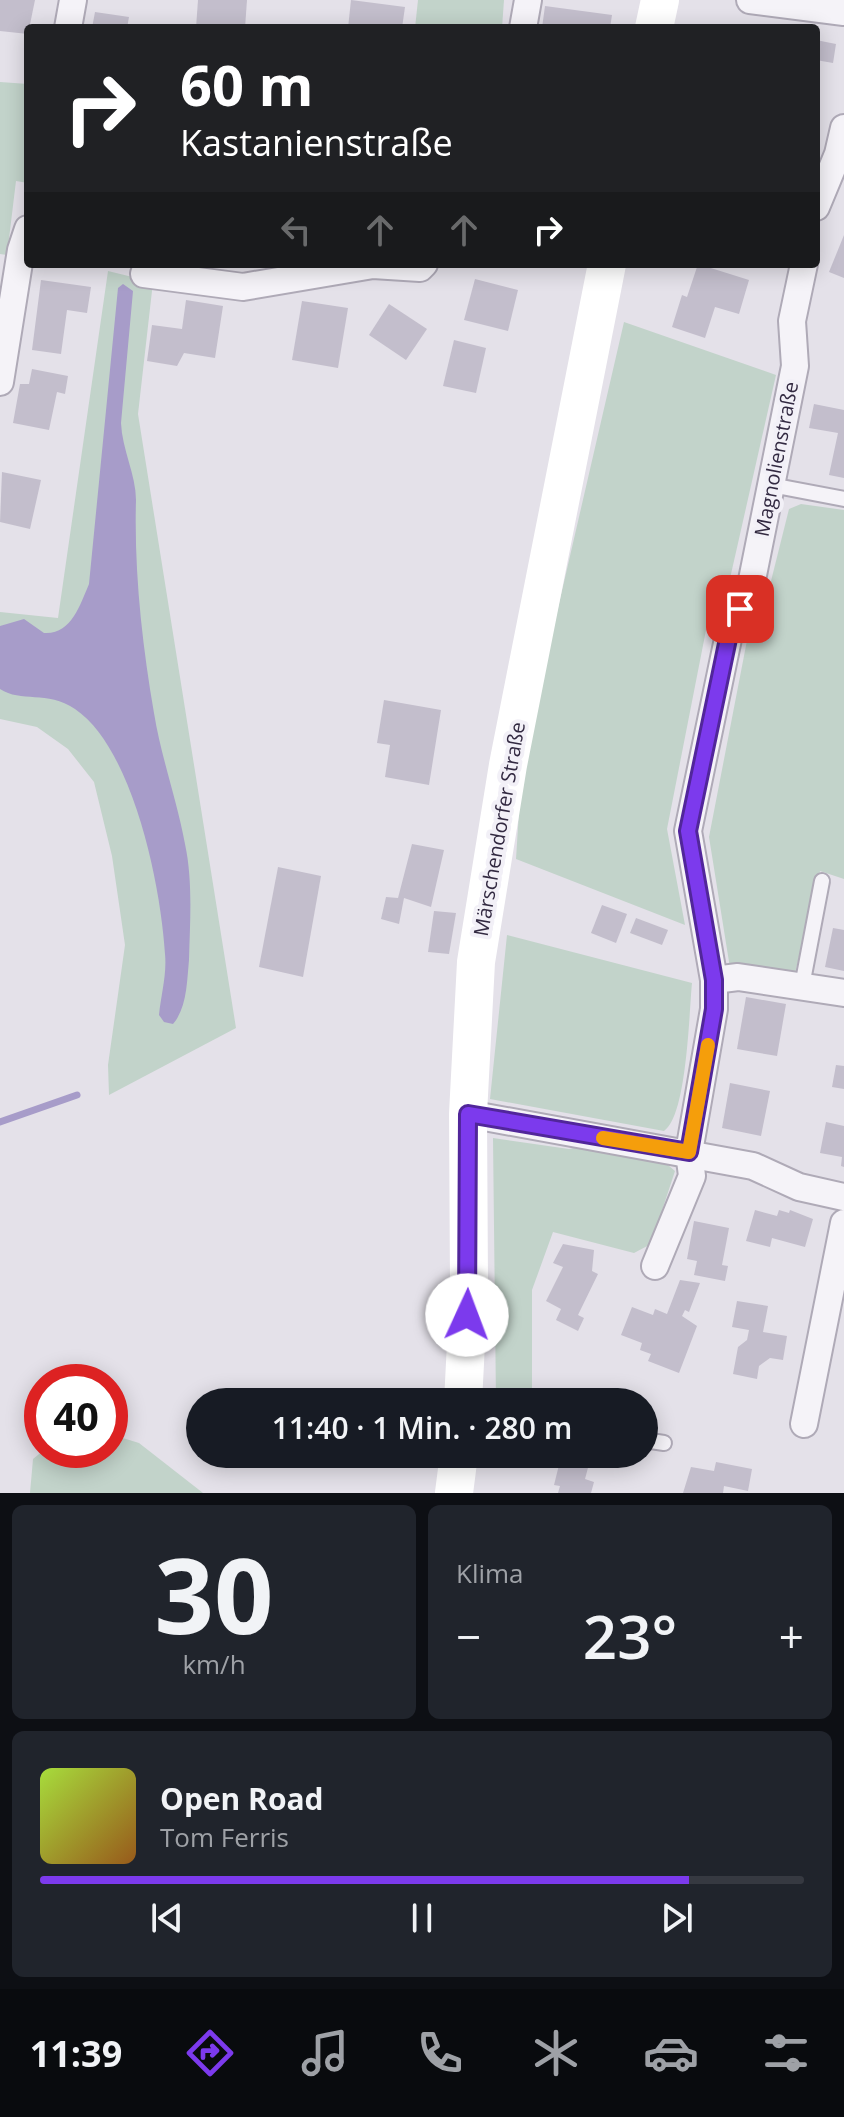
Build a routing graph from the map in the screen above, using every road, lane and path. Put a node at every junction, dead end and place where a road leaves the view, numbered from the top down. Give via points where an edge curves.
1 (73, 0) edge
2 (528, 0) edge
3 (660, 0) edge
4 (750, 0) edge
5 (844, 12) edge
6 (69, 24) edge
7 (524, 24) edge
8 (655, 24) edge
9 (844, 128) edge
10 (820, 197) edge
11 (24, 241) edge
12 (355, 268) edge
13 (606, 268) edge
14 (803, 268) edge
15 (144, 274) dead end
16 (1, 367) edge
17 (771, 485) junction
18 (844, 499) edge
19 (822, 881) dead end
20 (714, 980) junction
21 (802, 986) junction
22 (844, 993) edge
23 (468, 1114) junction
24 (689, 1152) junction
25 (844, 1197) edge
26 (844, 1223) edge
27 (655, 1266) dead end
28 (464, 1388) edge
29 (804, 1424) dead end
30 (658, 1442) edge
31 (664, 1443) dead end
32 (457, 1468) edge
33 (454, 1493) edge

1 - 6 street
2 - 7 street
3 - 8 street
4 - 5 street
9 - 10 street
11 - 16 street
12 - 15 street via 243,287
13 - 23 street, Märschendorfer Straße via 492,853 476,962
14 - 17 street, Magnolienstraße via 792,321 795,366
17 - 18 lane
17 - 20 street, Magnolienstraße via 751,585 729,634 688,831
19 - 21 lane
20 - 21 street via 738,977
20 - 24 street, Magnolienstraße via 714,1009
21 - 22 street
23 - 24 street
23 - 28 street, Märschendorfer Straße
24 - 25 street via 753,1166 799,1187
24 - 27 street, Magnolienstraße via 692,1176
26 - 29 street
30 - 31 lane
32 - 33 street

